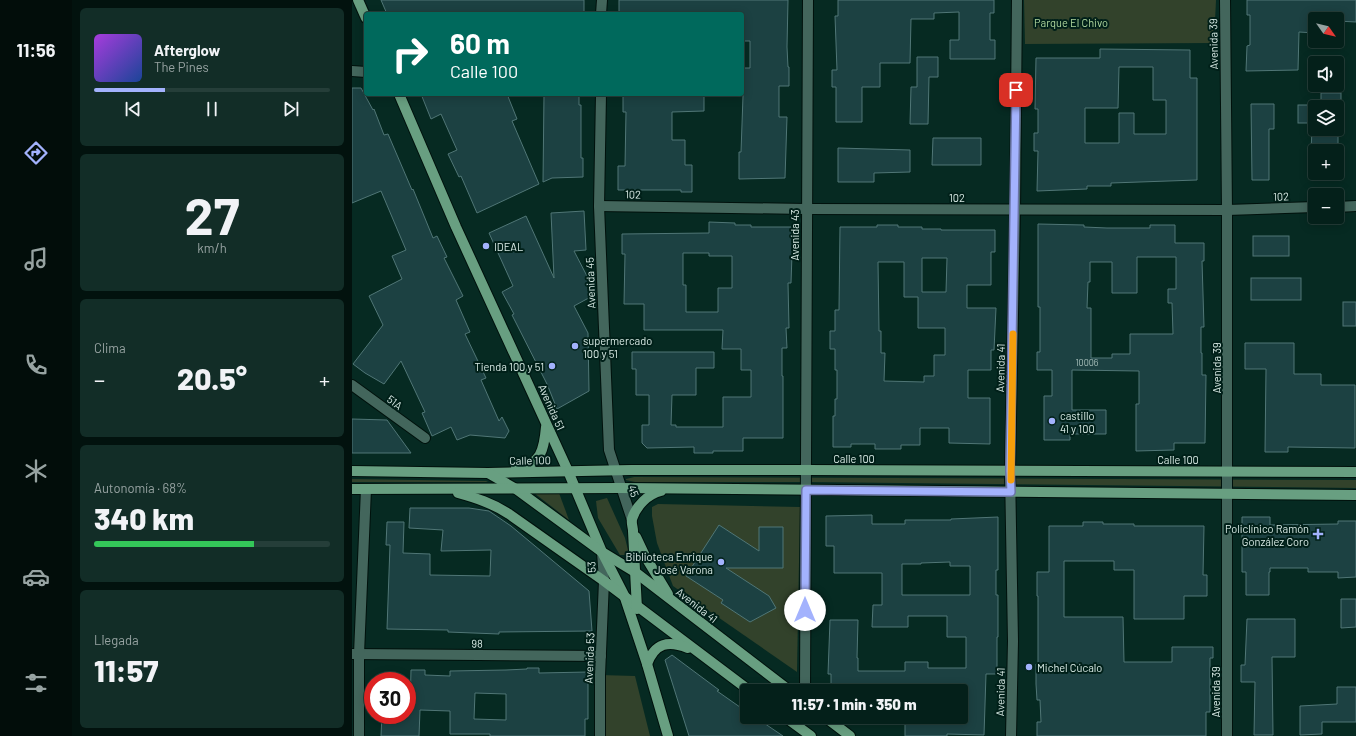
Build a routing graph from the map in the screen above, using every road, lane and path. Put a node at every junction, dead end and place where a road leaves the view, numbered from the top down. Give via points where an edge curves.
1 (358, 0) edge
2 (602, 0) edge
3 (808, 0) edge
4 (1017, 0) edge
5 (1225, 0) edge
6 (602, 12) edge
7 (364, 14) edge
8 (352, 72) edge
9 (364, 72) edge
10 (400, 96) edge
11 (601, 96) edge
12 (599, 206) junction
13 (1356, 206) edge
14 (1308, 207) edge
15 (1344, 207) edge
16 (806, 209) junction
17 (1015, 209) junction
18 (1227, 210) junction
19 (352, 385) edge
20 (546, 425) junction
21 (425, 438) dead end
22 (805, 470) junction
23 (352, 471) edge
24 (568, 471) junction
25 (614, 471) junction
26 (1010, 471) junction
27 (1228, 471) junction
28 (488, 472) junction
29 (1356, 472) edge
30 (620, 488) junction
31 (352, 489) edge
32 (442, 489) junction
33 (516, 489) junction
34 (576, 489) junction
35 (366, 490) junction
36 (668, 490) junction
37 (806, 490) junction
38 (1011, 492) junction
39 (1228, 495) junction
40 (1356, 495) edge
41 (632, 520) junction
42 (633, 531) junction
43 (602, 552) junction
44 (635, 572) junction
45 (604, 581) junction
46 (624, 595) junction
47 (678, 605) junction
48 (636, 606) junction
49 (694, 650) junction
50 (356, 654) edge
51 (601, 656) junction
52 (647, 664) junction
53 (740, 684) edge
54 (781, 684) edge
55 (805, 684) edge
56 (795, 724) edge
57 (834, 724) edge
58 (359, 736) edge
59 (600, 736) edge
60 (668, 736) edge
61 (811, 736) edge
62 (850, 736) edge
63 (1011, 736) edge
64 (1227, 736) edge

1 - 7 main road
2 - 6 street
3 - 16 street, Avenida 43
4 - 17 street, Avenida 41
5 - 18 street, Avenida 39
8 - 9 street
10 - 20 main road, Avenida 51
11 - 12 street, Avenida 45
12 - 16 street, 102
12 - 25 street, Avenida 45 via 609,450
13 - 15 street
14 - 18 street, 102
16 - 17 street, 102
16 - 22 street, Avenida 43
17 - 18 street, 102
17 - 26 street, Avenida 41
18 - 27 street, Avenida 39
19 - 21 street, 51A
20 - 24 main road, Avenida 51
20 - 28 main road via 543,451 535,462 524,467
22 - 25 main road, Calle 100
22 - 26 main road, Calle 100
22 - 37 street, Avenida 43
23 - 28 main road, Calle 100
24 - 25 main road, Calle 100
24 - 28 main road, Calle 100
24 - 34 main road, Avenida 51
25 - 30 street, 45
26 - 27 main road, Calle 100
26 - 38 street, Avenida 41
27 - 29 main road, Calle 100
27 - 39 street, Avenida 39
28 - 33 main road, Avenida 41
30 - 34 main road
30 - 36 main road
30 - 41 street, 45
31 - 35 main road
32 - 33 main road
32 - 35 main road
32 - 45 main road via 495,505
33 - 34 main road
33 - 43 main road, Avenida 41
34 - 43 main road, Avenida 51
35 - 50 street
36 - 37 main road
36 - 41 main road via 655,492 649,496 636,510
37 - 38 main road
37 - 55 street
38 - 39 main road
38 - 63 street, Avenida 41
39 - 40 main road
39 - 64 street, Avenida 39
41 - 42 main road
42 - 44 main road
42 - 47 main road via 651,568
43 - 44 main road, Avenida 41
43 - 45 street, 53
43 - 46 main road, Avenida 51
44 - 47 main road, Avenida 41
44 - 48 main road
45 - 46 main road
45 - 51 street, Avenida 53
46 - 48 main road
46 - 52 main road, Avenida 51
47 - 54 main road, Avenida 41
48 - 49 main road
48 - 52 main road
49 - 52 main road via 680,644 666,644 651,653
49 - 53 main road
50 - 51 street, 98
50 - 58 street
51 - 59 street, Avenida 53
52 - 60 main road, Avenida 51
56 - 61 main road
57 - 62 main road

